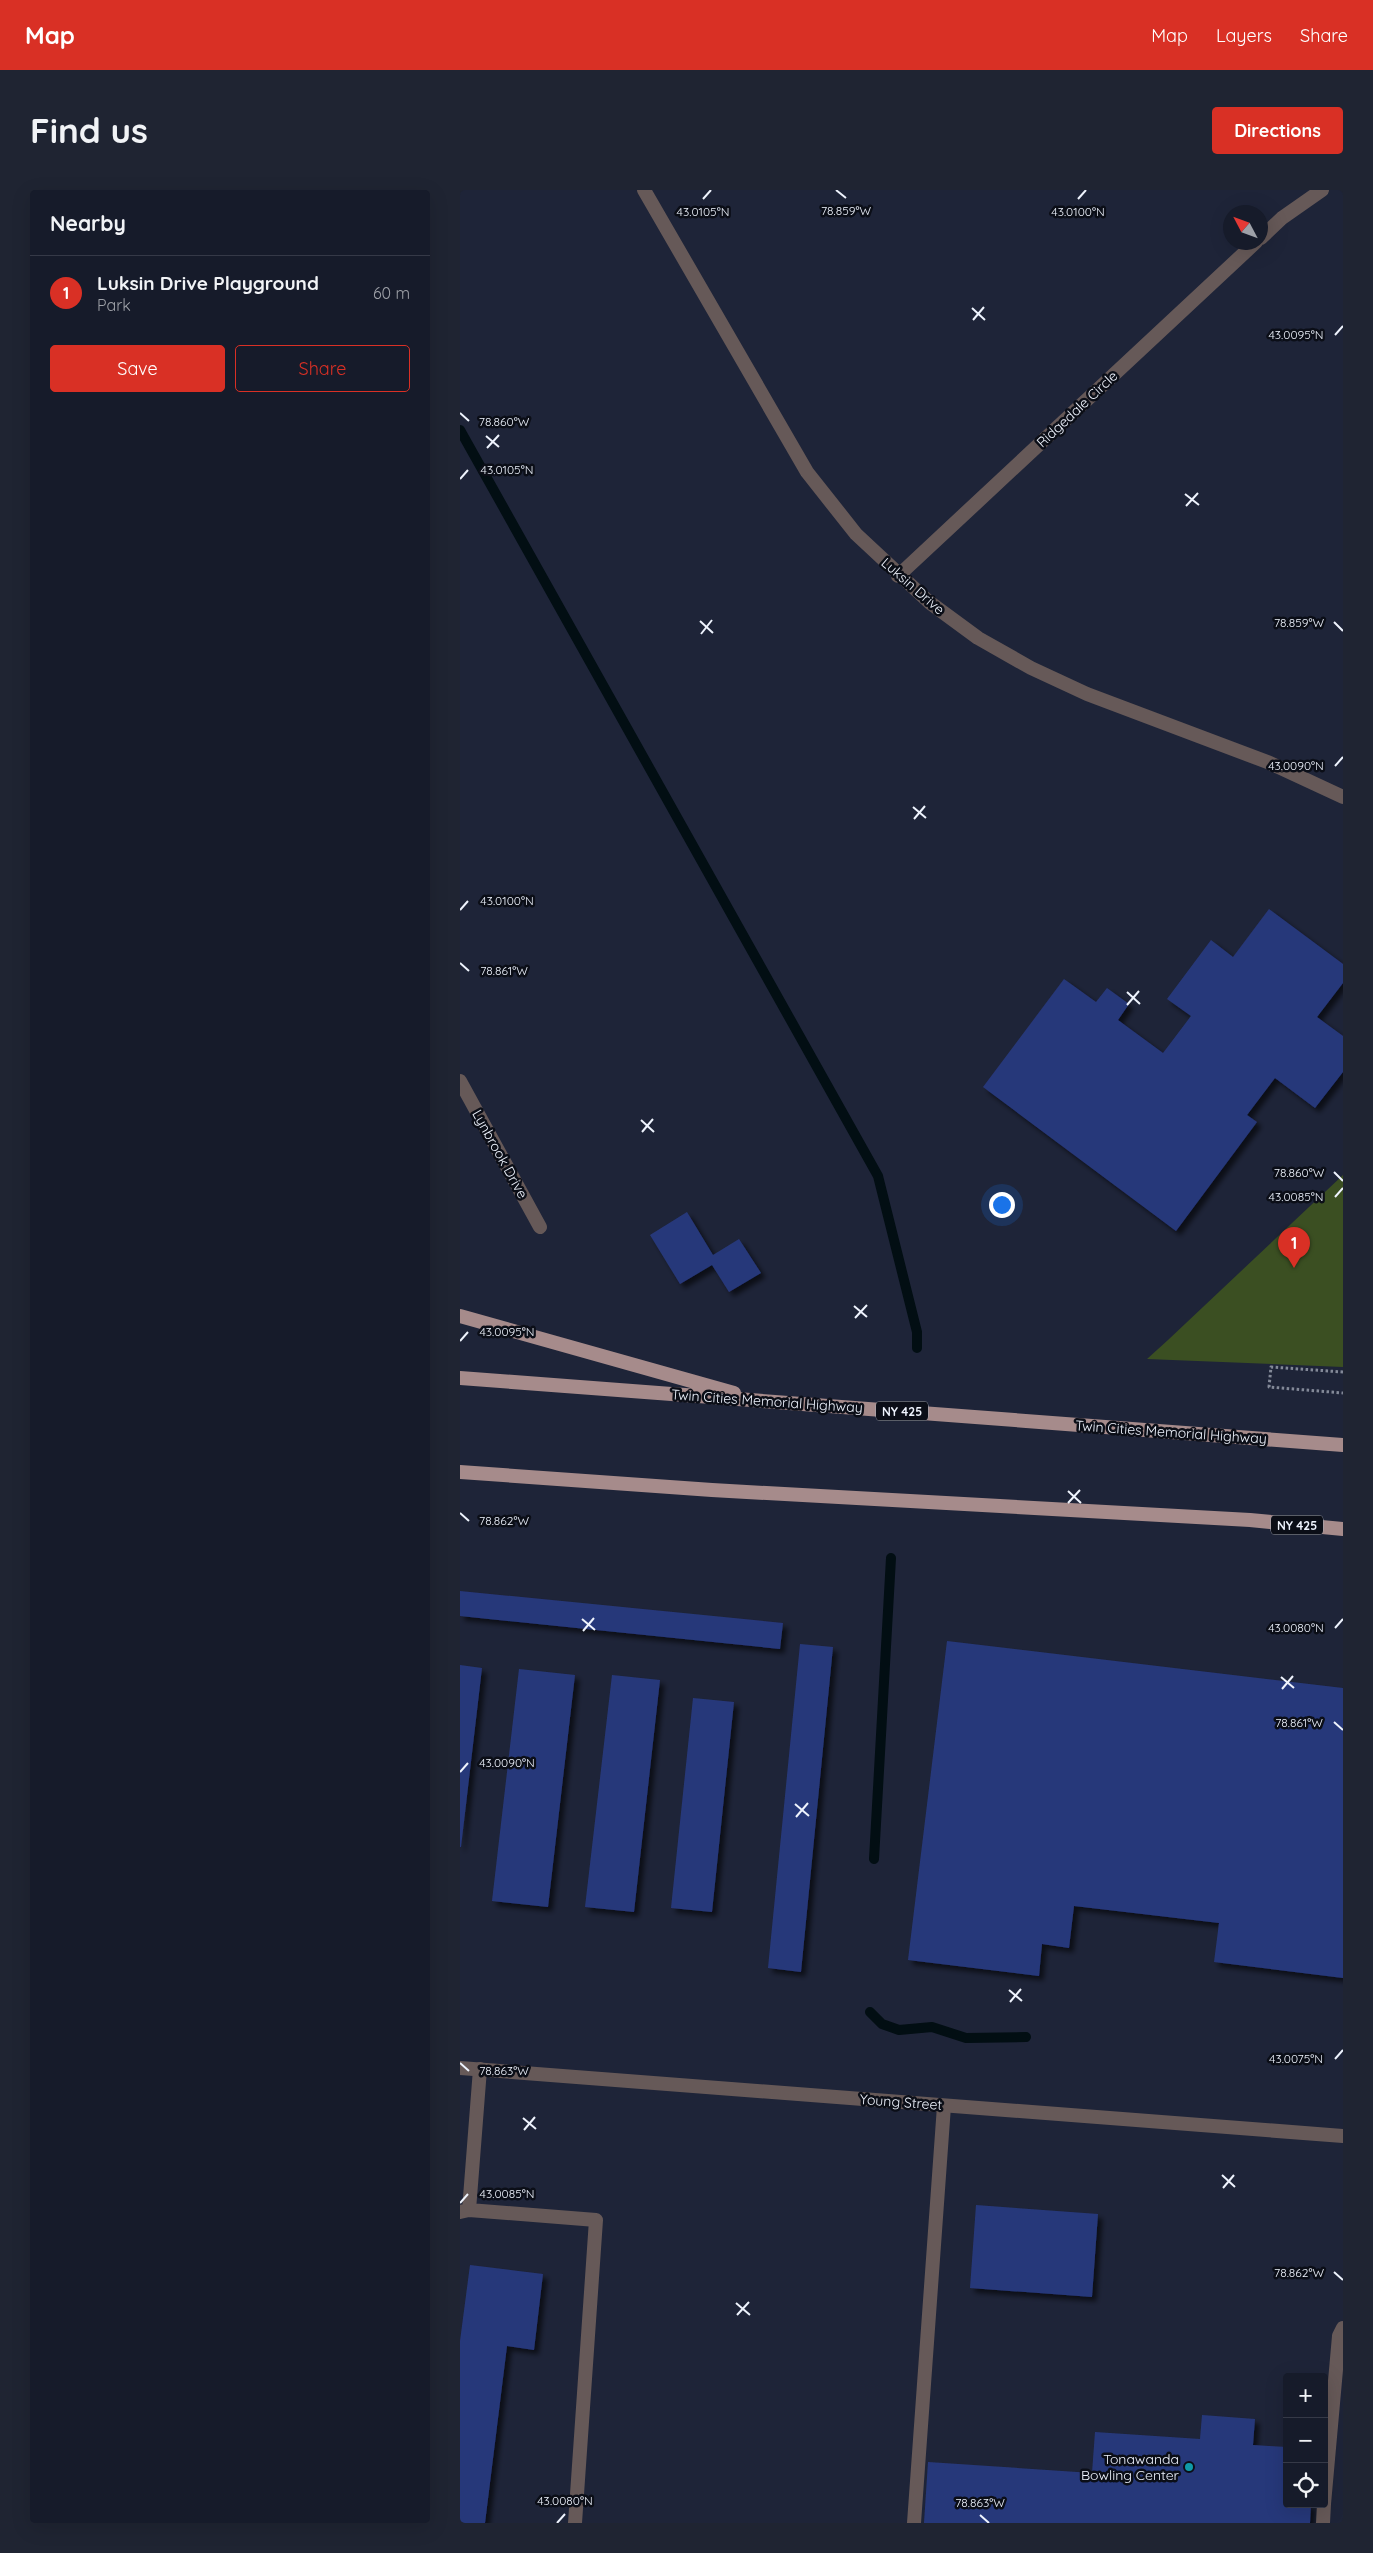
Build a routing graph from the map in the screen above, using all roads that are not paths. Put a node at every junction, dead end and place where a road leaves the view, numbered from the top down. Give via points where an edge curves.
1 (644, 190) edge
2 (1322, 190) edge
3 (1268, 231) edge
4 (1247, 250) edge
5 (898, 576) junction
6 (1343, 797) edge
7 (460, 1081) edge
8 (540, 1227) dead end
9 (460, 1316) edge
10 (460, 1378) edge
11 (763, 1401) junction
12 (1343, 1445) edge
13 (460, 1472) edge
14 (1343, 1529) edge
15 (460, 2068) edge
16 (480, 2070) junction
17 (944, 2106) junction
18 (1343, 2136) edge
19 (465, 2211) edge
20 (1343, 2328) edge
21 (1328, 2463) edge
22 (1324, 2508) edge
23 (575, 2523) edge
24 (914, 2523) edge
25 (1323, 2523) edge

1 - 5 street, Luksin Drive via 807,472 856,534
2 - 3 street
4 - 5 street, Ridgedale Circle
5 - 6 street, Luksin Drive via 978,638 1031,668 1087,694 1270,763
7 - 8 street, Lynbrook Drive
9 - 11 main road
10 - 11 main road, Twin Cities Memorial Highway / NY 425
11 - 12 main road, Twin Cities Memorial Highway / NY 425
13 - 14 main road, NY 425 via 722,1491 1250,1520
15 - 16 street, Young Street
16 - 17 street, Young Street
16 - 19 street
17 - 18 street, Young Street
17 - 24 street
19 - 23 street via 596,2220
20 - 21 street via 1339,2336
22 - 25 street

